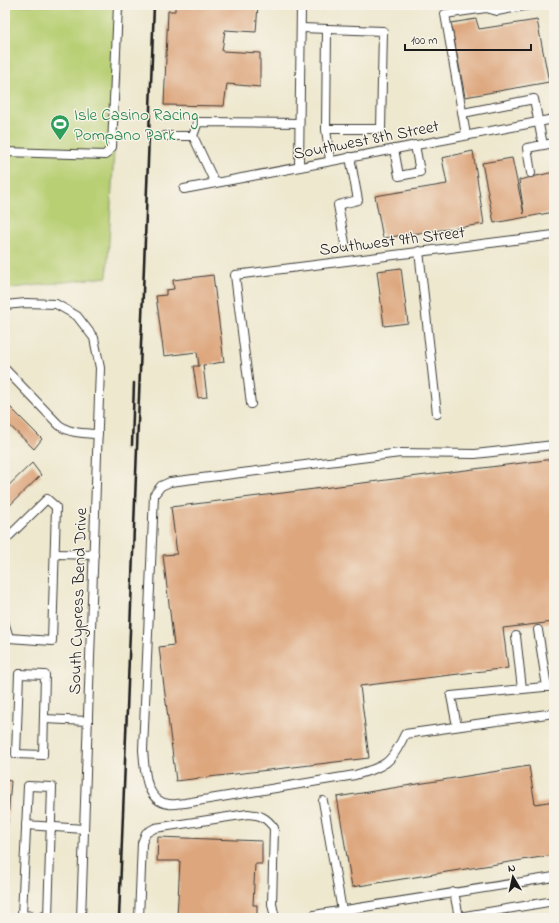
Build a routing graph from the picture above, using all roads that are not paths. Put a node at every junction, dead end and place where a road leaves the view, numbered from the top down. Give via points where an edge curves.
1 (118, 5) edge
2 (301, 5) edge
3 (529, 5) edge
4 (301, 28) junction
5 (327, 30) junction
6 (462, 113) junction
7 (554, 119) edge
8 (538, 122) junction
9 (299, 123) junction
10 (326, 129) junction
11 (466, 135) junction
12 (165, 136) dead end
13 (193, 136) junction
14 (554, 143) edge
15 (415, 145) junction
16 (543, 145) junction
17 (394, 149) junction
18 (5, 152) edge
19 (350, 157) junction
20 (330, 161) junction
21 (299, 167) junction
22 (531, 173) dead end
23 (215, 183) junction
24 (184, 189) dead end
25 (554, 235) edge
26 (345, 243) dead end
27 (419, 251) junction
28 (5, 306) edge
29 (5, 369) edge
30 (251, 404) dead end
31 (437, 414) dead end
32 (98, 434) junction
33 (554, 445) edge
34 (5, 540) edge
35 (56, 554) junction
36 (94, 555) junction
37 (5, 625) edge
38 (538, 630) dead end
39 (516, 636) dead end
40 (550, 687) edge
41 (522, 689) junction
42 (554, 713) edge
43 (44, 719) junction
44 (88, 721) junction
45 (457, 726) junction
46 (323, 801) dead end
47 (26, 825) junction
48 (51, 826) junction
49 (84, 828) junction
50 (554, 877) edge
51 (454, 892) junction
52 (554, 901) edge
53 (342, 910) junction
54 (81, 918) edge
55 (139, 918) edge
56 (275, 918) edge
57 (311, 918) edge
58 (456, 918) edge

1 - 18 street via 112,147 105,155
2 - 4 street
3 - 6 street via 497,11 486,8 445,14
4 - 5 street
4 - 9 street
5 - 10 street
5 - 10 street via 383,31 381,129
6 - 8 street via 534,99
6 - 11 street
7 - 8 street, Southwest 8th Street
8 - 11 street, Southwest 8th Street
8 - 16 street
9 - 13 street via 198,122
9 - 21 street
10 - 20 street
11 - 15 street, Southwest 8th Street
12 - 13 street
13 - 23 street
14 - 16 street
15 - 17 street, Southwest 8th Street
15 - 17 street via 420,172 399,176
16 - 22 street via 527,148
17 - 19 street, Southwest 8th Street
19 - 20 street, Southwest 8th Street
19 - 26 street via 358,200 338,205
20 - 21 street, Southwest 8th Street
21 - 23 street, Southwest 8th Street
23 - 24 street, Southwest 8th Street
25 - 27 street, Southwest 9th Street
27 - 30 street, Southwest 9th Street via 235,275
27 - 31 street
28 - 32 street, South Cypress Bend Drive via 26,303 56,304 77,316 94,338 100,368
29 - 32 street via 59,425 73,432
32 - 36 street, South Cypress Bend Drive
33 - 45 street via 475,454 400,453 170,482 161,486 154,495 144,750 150,790 158,801 169,804 185,803 355,775 380,768 396,754 405,734
34 - 35 street via 47,499 56,507
35 - 36 street
35 - 37 street via 52,641 9,638
36 - 44 street, South Cypress Bend Drive
38 - 40 street
39 - 41 street
40 - 41 street
41 - 45 street via 451,696
42 - 45 street
43 - 43 street via 43,755 16,754 19,674 45,675
43 - 44 street
44 - 49 street, South Cypress Bend Drive
46 - 53 street
47 - 48 street
47 - 48 street via 28,786 52,787
47 - 48 street via 22,915 48,916
48 - 49 street
49 - 54 street, South Cypress Bend Drive
50 - 51 street
51 - 53 street
51 - 58 street
52 - 58 street
53 - 57 street via 314,915
55 - 56 street via 142,843 146,833 155,828 248,814 259,815 268,820 274,828 272,904

